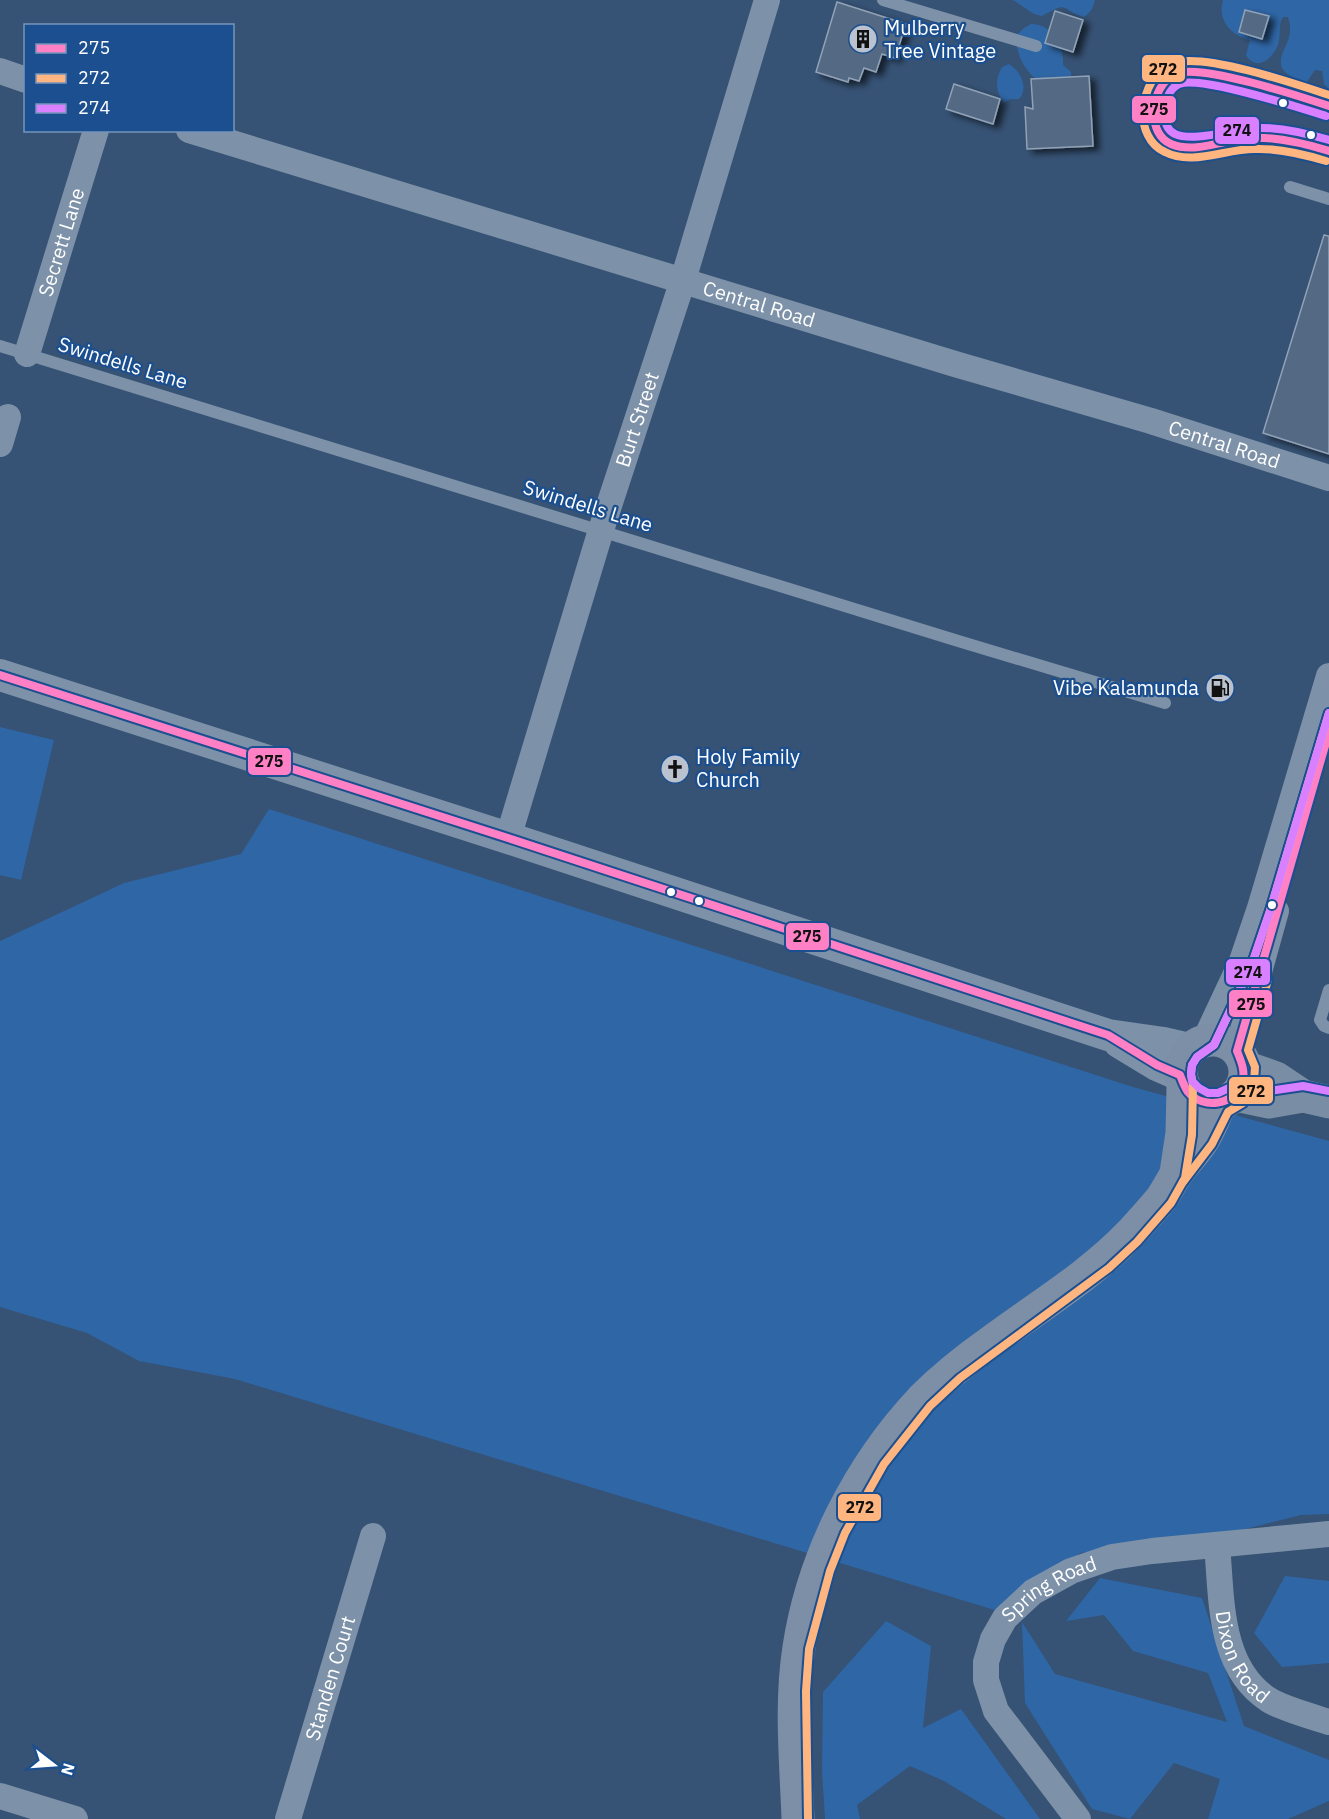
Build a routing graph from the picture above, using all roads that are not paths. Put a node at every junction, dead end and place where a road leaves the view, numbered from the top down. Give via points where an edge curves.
1 (767, 0) edge
2 (883, 0) edge
3 (1036, 46) dead end
4 (0, 71) edge
5 (24, 79) edge
6 (1329, 106) edge
7 (95, 132) edge
8 (196, 132) edge
9 (1329, 151) edge
10 (1290, 187) dead end
11 (1329, 199) edge
12 (682, 280) junction
13 (0, 346) edge
14 (27, 354) junction
15 (8, 417) dead end
16 (0, 444) edge
17 (1329, 478) edge
18 (601, 530) junction
19 (0, 675) edge
20 (1329, 676) edge
21 (1165, 703) dead end
22 (1329, 732) edge
23 (508, 838) junction
24 (1329, 990) edge
25 (1329, 1028) edge
26 (1190, 1062) junction
27 (1235, 1079) junction
28 (1316, 1099) edge
29 (1175, 1175) junction
30 (1329, 1534) edge
31 (372, 1536) dead end
32 (1217, 1545) junction
33 (1329, 1722) edge
34 (0, 1796) edge
35 (75, 1819) edge
36 (288, 1819) edge
37 (798, 1819) edge
38 (1078, 1819) edge

1 - 12 street, Burt Street
2 - 3 lane
4 - 5 street
6 - 9 lane via 1228,78 1182,72 1165,81 1159,90 1154,117 1161,138 1185,148 1257,138
7 - 14 street, Secrett Lane
8 - 12 street, Central Road
10 - 11 lane
12 - 17 street, Central Road
12 - 18 street, Burt Street
13 - 14 lane, Swindells Lane
14 - 18 lane, Swindells Lane
15 - 16 street
18 - 21 lane, Swindells Lane
18 - 23 street, Burt Street
19 - 23 street
20 - 26 street via 1242,961
22 - 27 street via 1276,912
23 - 26 street via 1108,1035 1157,1065
24 - 25 lane via 1320,1020
26 - 27 main road via 1217,1040 1228,1043
26 - 27 main road via 1193,1097 1205,1103
26 - 29 main road
27 - 28 main road via 1276,1078
27 - 29 main road via 1203,1140
29 - 37 main road via 1162,1198 1102,1260 953,1370 922,1399 875,1458 857,1488 820,1568 799,1647 795,1691
30 - 32 street, Spring Road
31 - 36 street, Standen Court
32 - 33 street, Dixon Road via 1225,1627 1236,1662 1248,1682 1270,1701
32 - 38 street, Spring Road via 1112,1557 1071,1571 1033,1592 1005,1618 993,1639 986,1662 986,1680 996,1711
34 - 35 street

